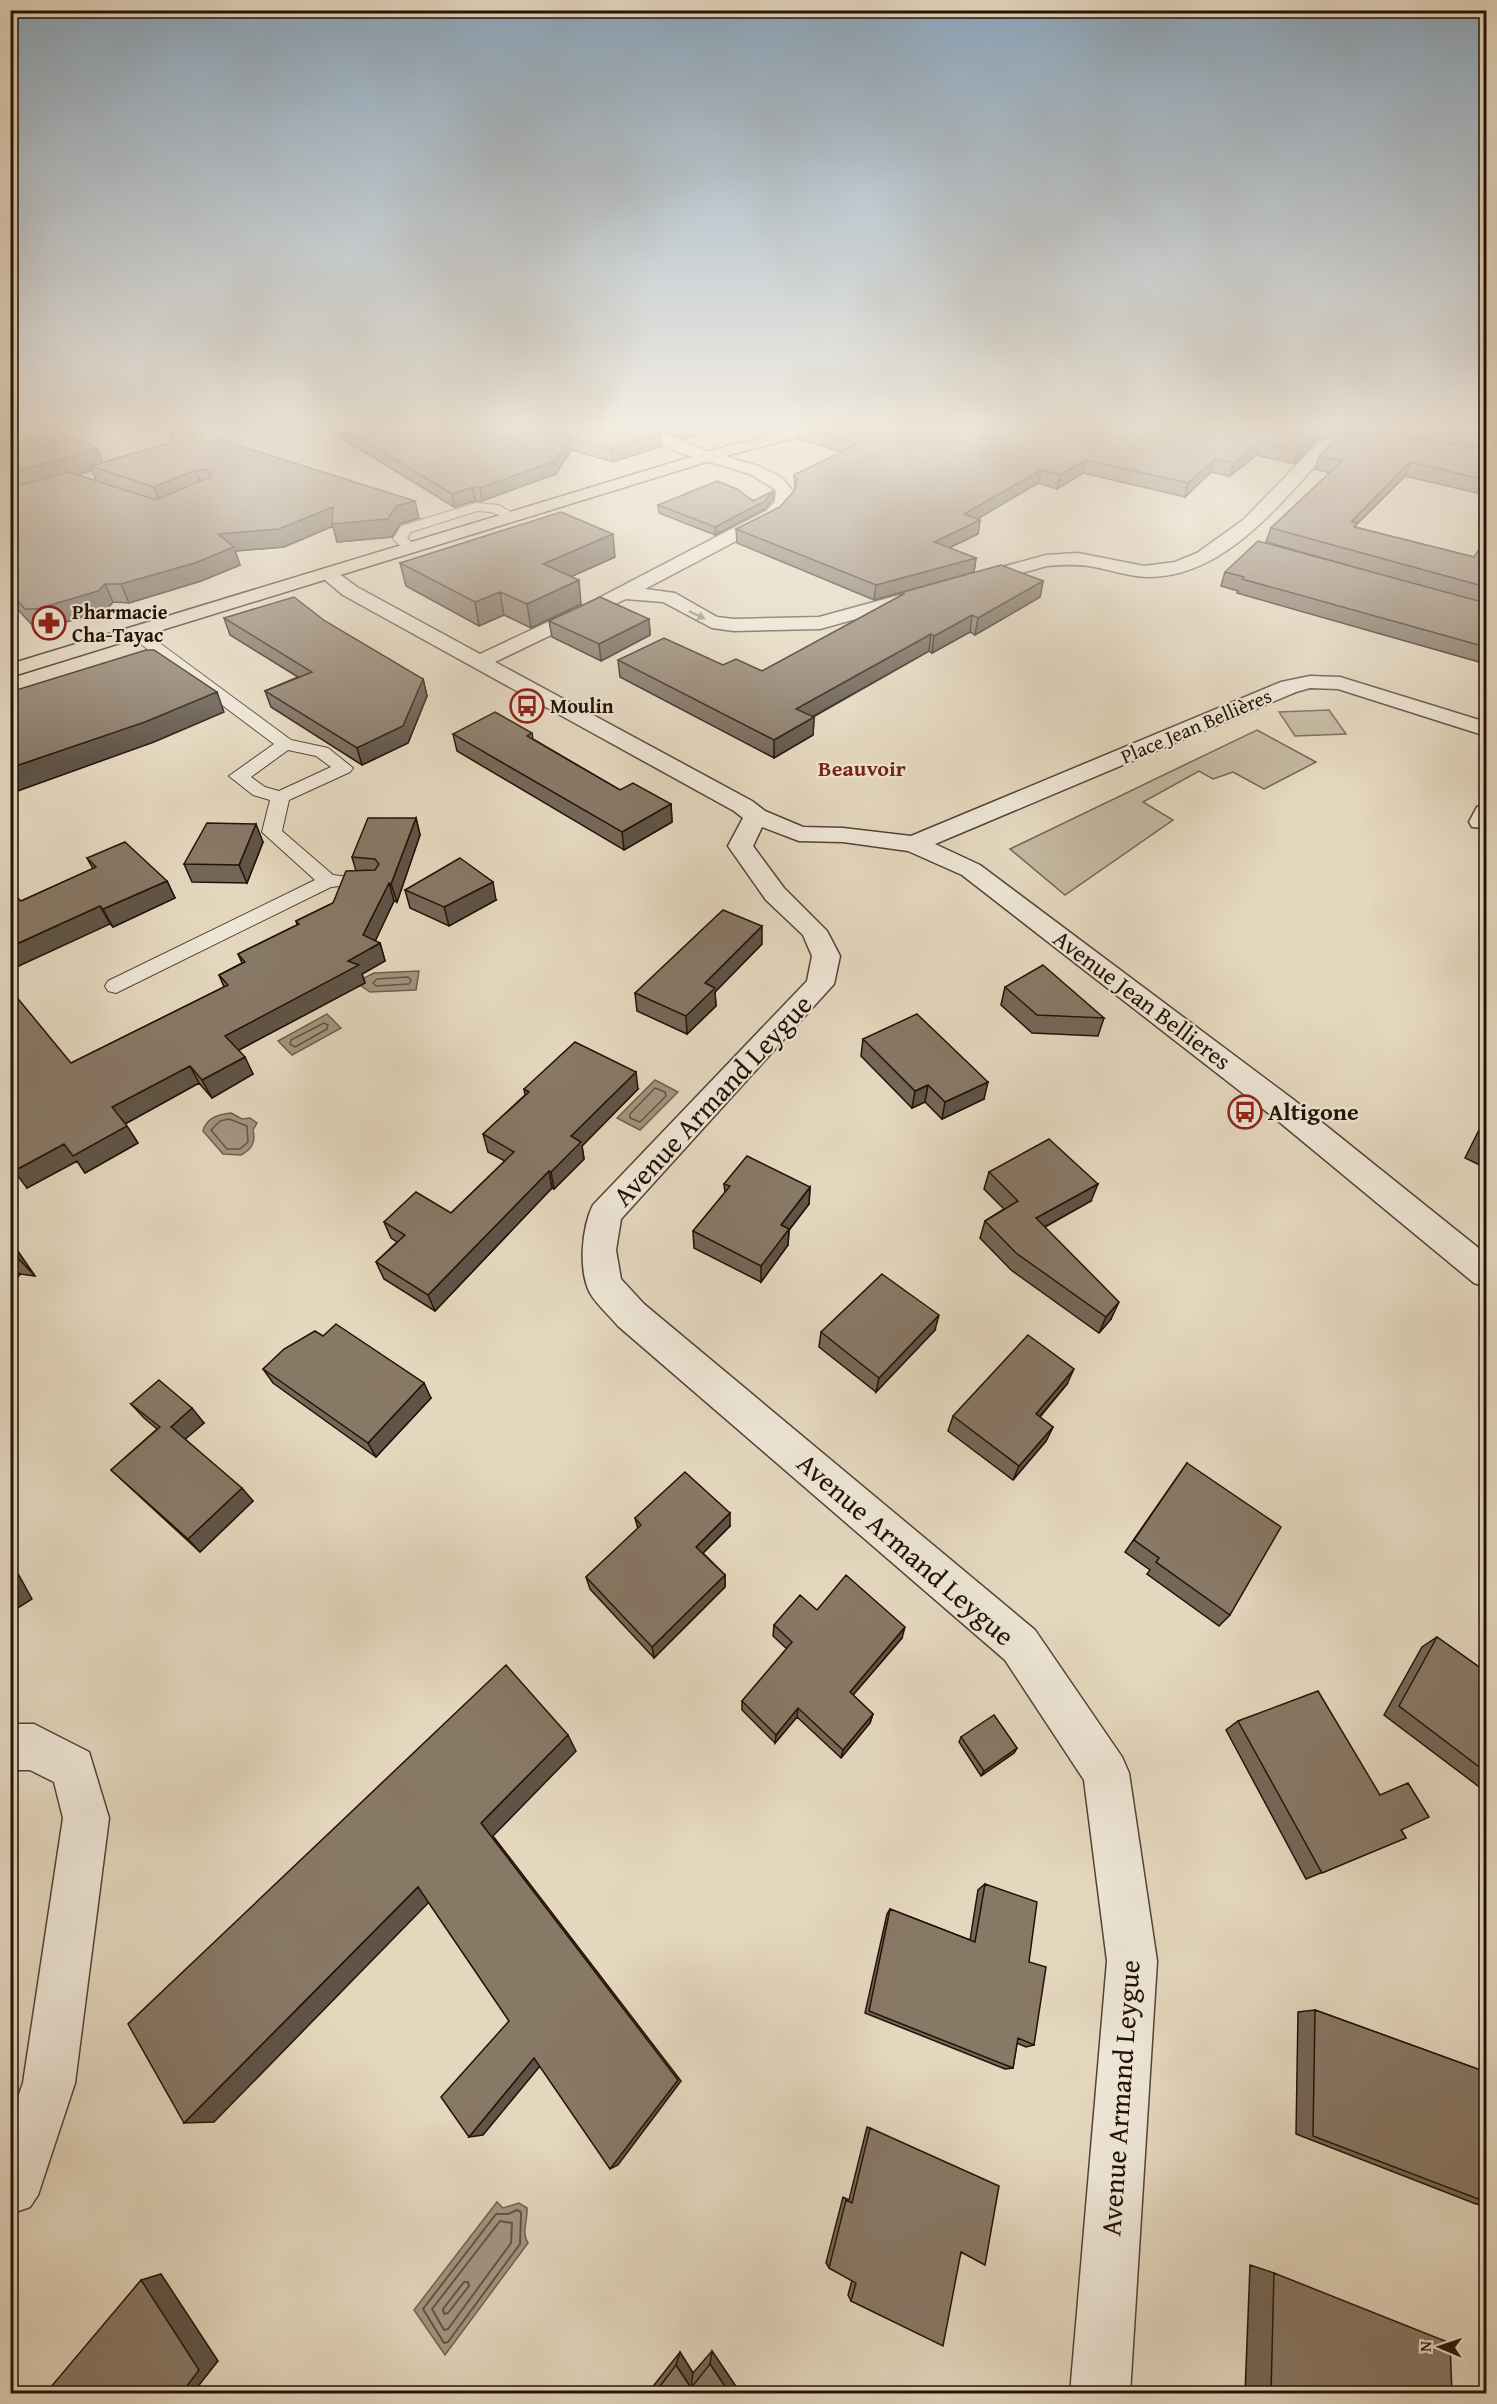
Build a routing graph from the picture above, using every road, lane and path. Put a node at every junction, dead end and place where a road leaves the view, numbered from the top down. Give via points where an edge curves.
1 (443, 538) edge
2 (728, 538) edge
3 (1234, 538) edge
4 (1231, 541) junction
5 (1254, 547) edge
6 (688, 559) junction
7 (327, 574) junction
8 (623, 593) junction
9 (668, 597) junction
10 (710, 599) dead end
11 (755, 623) junction
12 (136, 633) junction
13 (480, 662) junction
14 (10, 671) edge
15 (1486, 729) edge
16 (285, 744) junction
17 (280, 798) junction
18 (756, 816) junction
19 (799, 834) junction
20 (914, 844) junction
21 (758, 871) junction
22 (328, 881) junction
23 (361, 882) edge
24 (116, 986) dead end
25 (1486, 1273) edge
26 (10, 1747) edge
27 (10, 2187) edge
28 (1100, 2394) edge

1 - 7 main road
2 - 6 street
3 - 4 street
4 - 5 street
4 - 11 street via 1183,566 1155,571 1077,559 1046,561 820,623
6 - 8 street
6 - 9 street via 684,580
7 - 12 main road
7 - 13 street, Avenue Jean Bellieres via 350,591
8 - 9 street
8 - 13 street
9 -> 11 street via 712,622
10 - 11 street
12 - 14 main road
12 - 16 lane
13 - 18 street, Avenue Jean Bellieres
15 - 20 street, Place Jean Bellières via 1340,682 1310,682 1289,687
16 - 17 lane via 238,776 259,791
16 - 17 lane via 322,752 344,768
17 - 22 lane via 272,832
18 - 19 street, Avenue Jean Bellieres
18 - 21 street, Avenue Armand Leygue via 740,846
19 - 20 street, Avenue Jean Bellieres
19 - 21 street via 774,849
20 - 25 street, Avenue Jean Bellieres via 971,870 1062,938 1283,1108
21 - 28 street, Avenue Armand Leygue via 775,894 814,932 826,956 820,984 605,1214 599,1250 604,1285 631,1315 1020,1646 1106,1773 1132,1961
22 - 23 lane
22 - 24 lane
26 - 27 street via 34,1747 73,1768 86,1818 49,2083 19,2176

